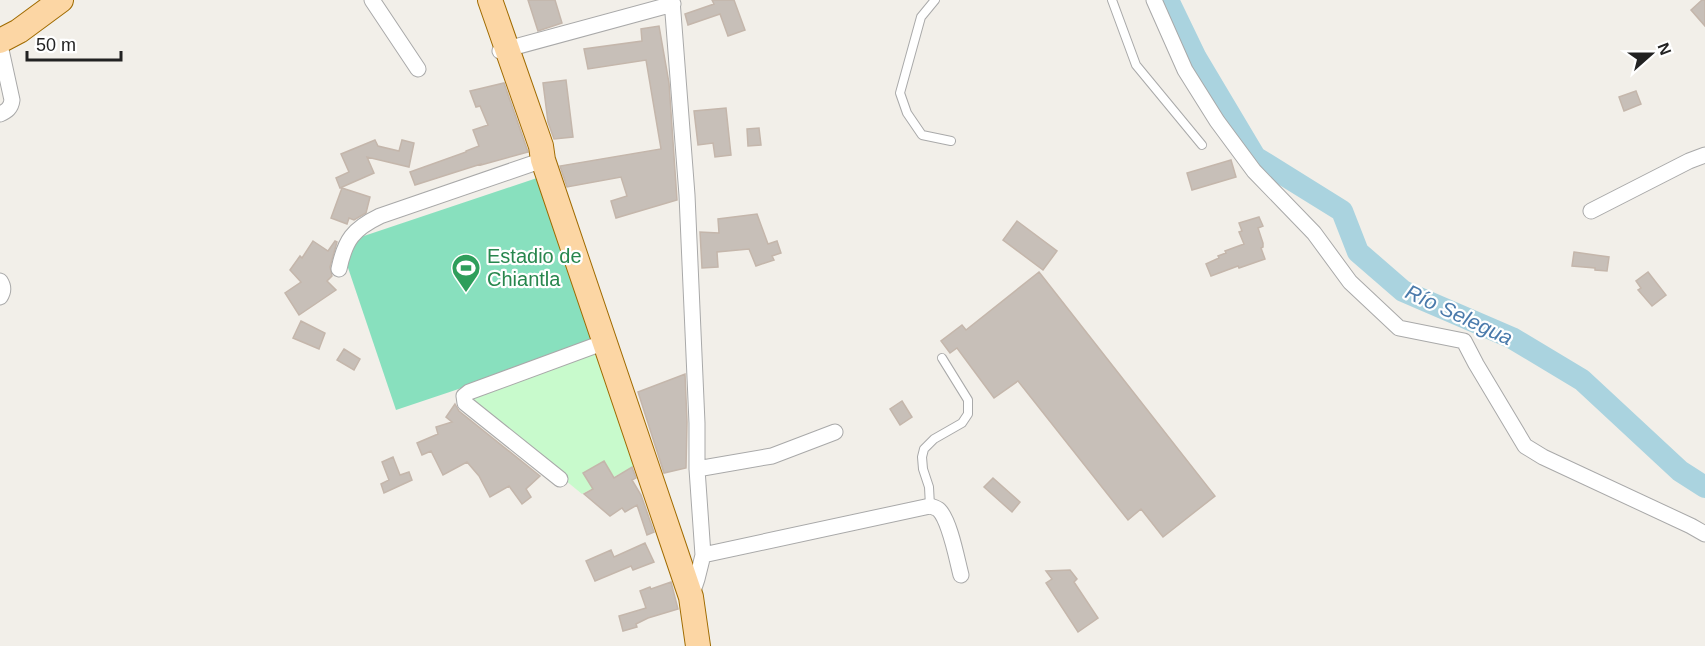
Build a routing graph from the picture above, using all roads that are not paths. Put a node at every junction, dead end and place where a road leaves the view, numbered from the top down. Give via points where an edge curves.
1 (61, 0) edge
2 (372, 0) edge
3 (480, 0) edge
4 (490, 0) edge
5 (935, 0) edge
6 (1112, 0) edge
7 (1154, 0) edge
8 (672, 2) edge
9 (0, 43) edge
10 (503, 51) junction
11 (418, 69) dead end
12 (0, 114) edge
13 (951, 141) dead end
14 (1202, 145) dead end
15 (1705, 155) edge
16 (543, 160) junction
17 (1591, 211) dead end
18 (339, 270) dead end
19 (0, 281) edge
20 (0, 297) edge
21 (605, 342) junction
22 (942, 358) dead end
23 (835, 432) dead end
24 (696, 470) junction
25 (560, 479) dead end
26 (930, 506) junction
27 (1705, 534) edge
28 (703, 555) junction
29 (961, 575) dead end
30 (691, 597) junction
31 (698, 646) edge

1 - 9 main road
2 - 11 street
3 - 10 main road
4 - 10 main road
5 - 13 lane via 921,17 900,93 907,113 922,135
6 - 14 lane via 1136,65
7 - 27 street via 1185,70 1216,122 1254,171 1314,233 1350,282 1399,328 1464,341 1525,446
8 - 10 street
8 - 24 street via 687,195
9 - 12 street via 12,100 7,111
10 - 16 main road via 533,149
15 - 17 street
16 - 18 street via 368,221 348,239
16 - 21 main road
19 - 20 street
21 - 25 street via 464,396 465,403
21 - 30 main road
22 - 26 lane via 968,400 968,414 962,423 924,448 923,469
23 - 24 street via 772,456
24 - 28 street
26 - 28 street
26 - 29 street via 944,517
28 - 30 street
30 - 31 main road

